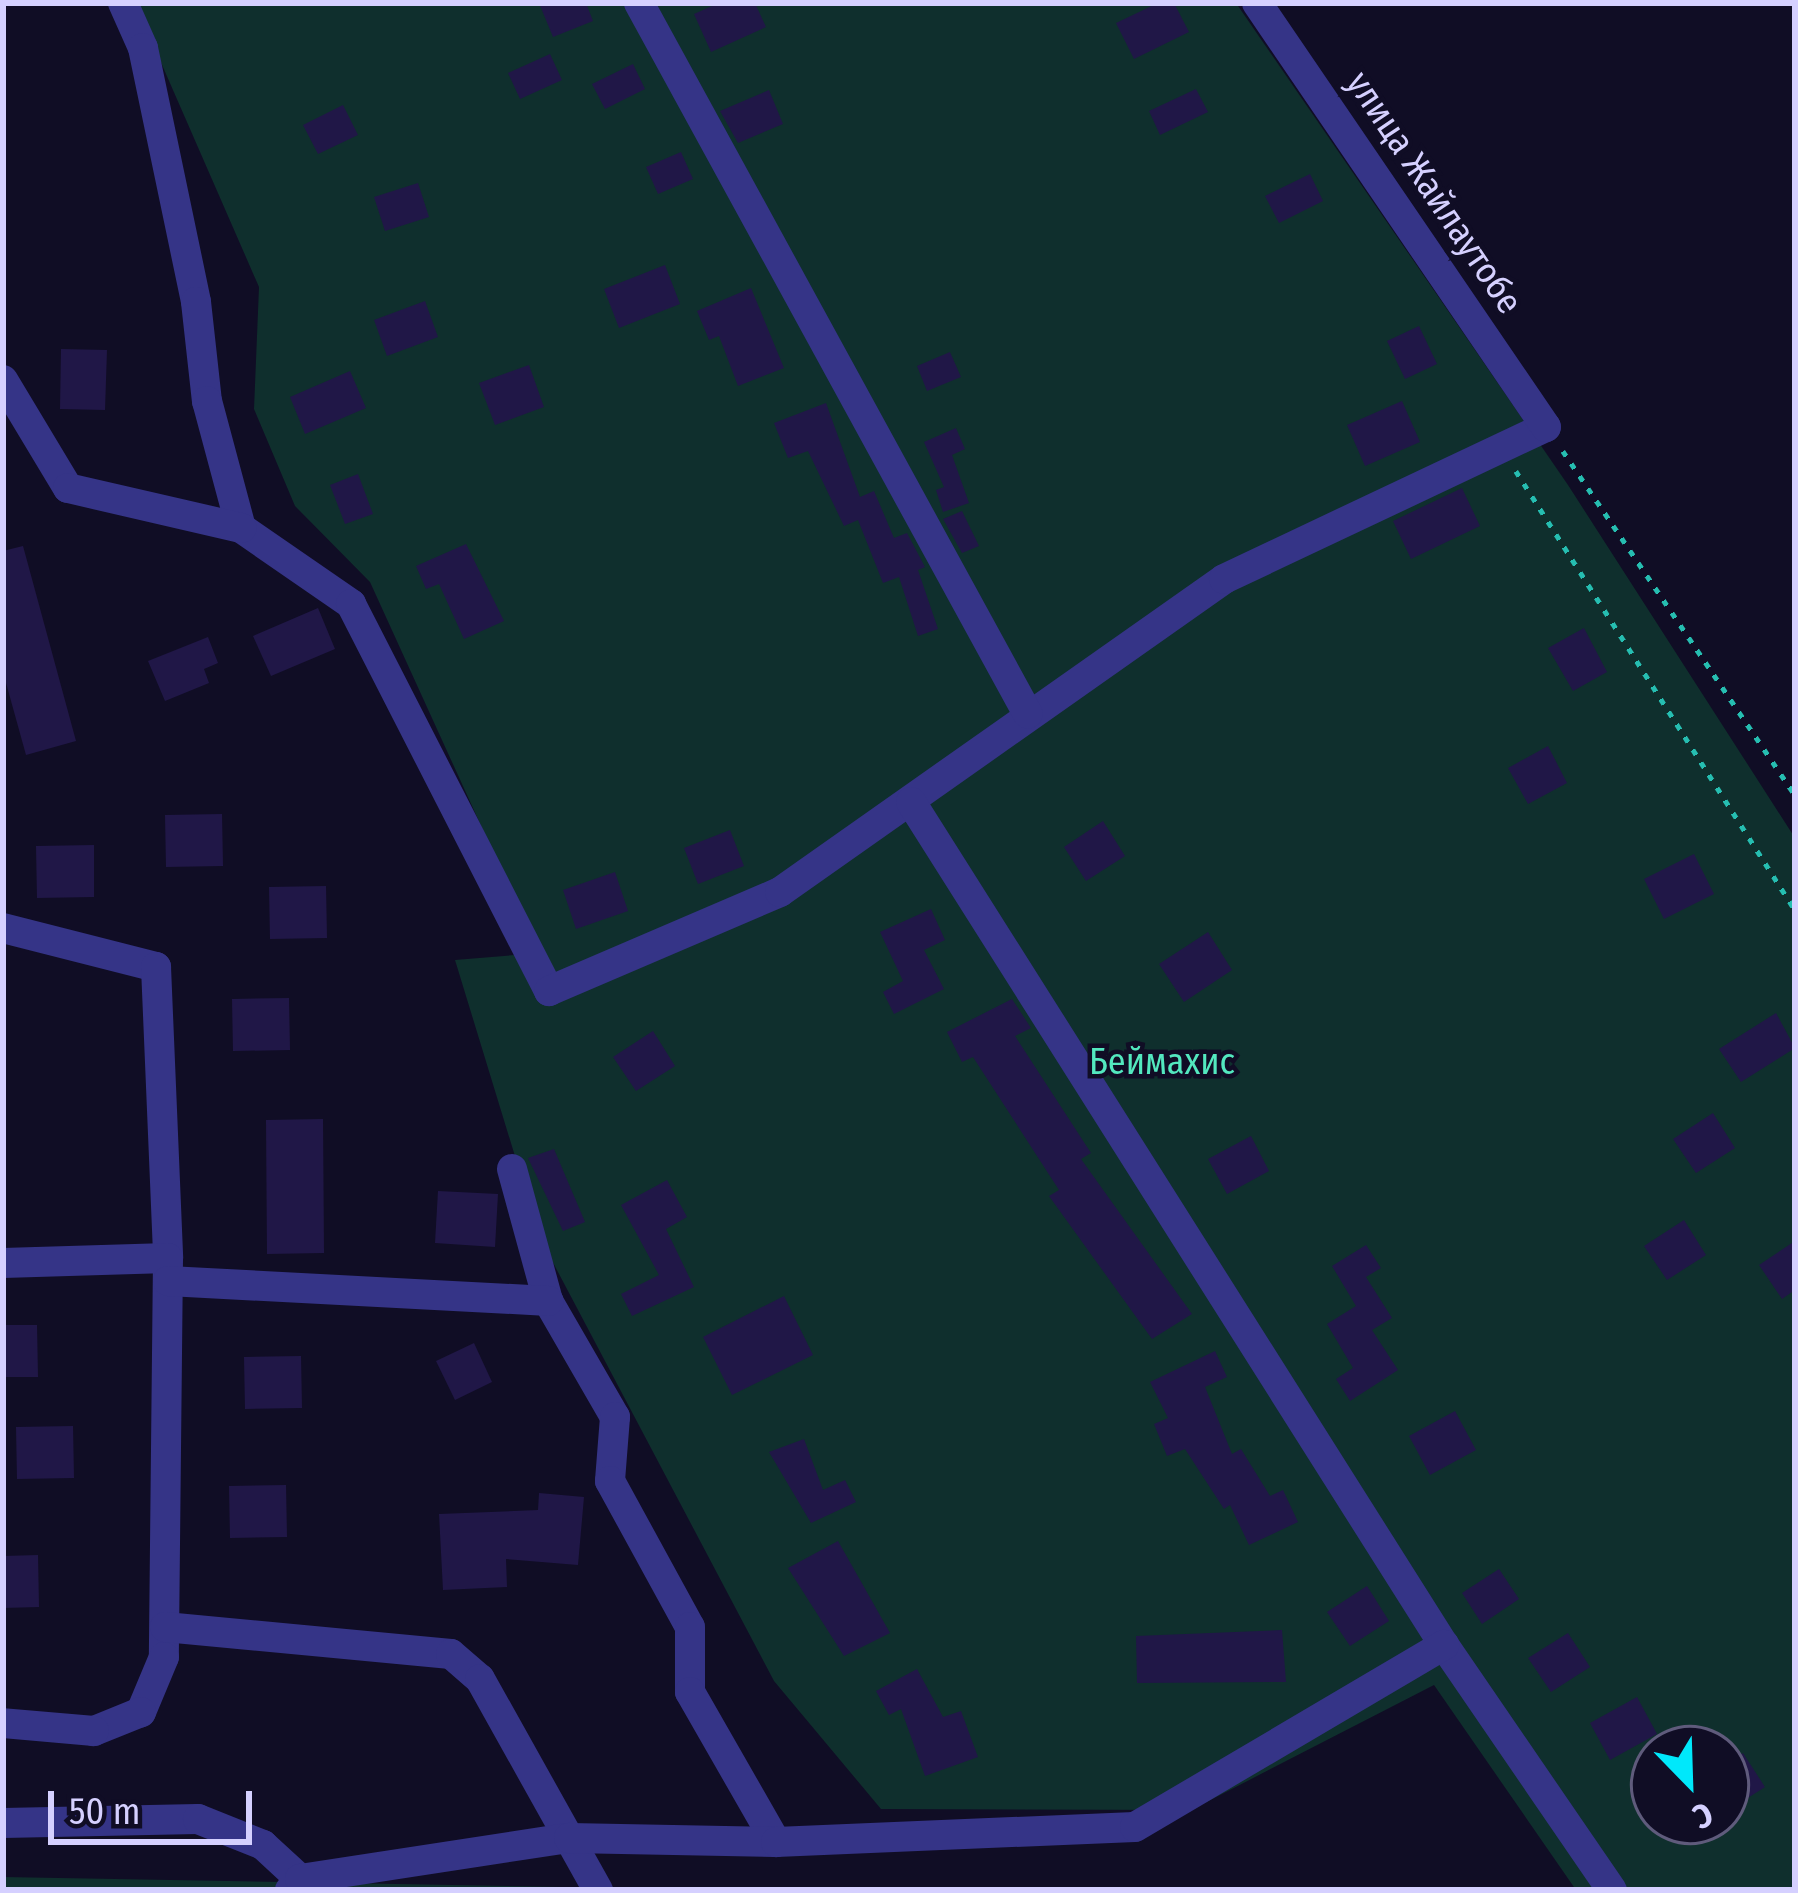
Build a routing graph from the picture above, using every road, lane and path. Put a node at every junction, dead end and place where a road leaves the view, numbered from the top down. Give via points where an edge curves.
1 (123, 3) edge
2 (639, 3) edge
3 (1257, 3) edge
4 (3, 380) edge
5 (1546, 427) junction
6 (1500, 446) junction
7 (241, 528) junction
8 (1028, 714) junction
9 (1795, 795) edge
10 (911, 802) junction
11 (1795, 910) edge
12 (3, 928) edge
13 (512, 1169) dead end
14 (3, 1263) edge
15 (168, 1270) junction
16 (548, 1300) junction
17 (165, 1642) junction
18 (1444, 1645) junction
19 (3, 1724) edge
20 (3, 1823) edge
21 (569, 1838) junction
22 (776, 1842) junction
23 (295, 1884) edge
24 (598, 1890) edge
25 (1612, 1890) edge

1 - 7 street via 143,48 196,302 207,401
2 - 8 street
3 - 5 street, улица Жайлаутобе
4 - 7 street via 68,488
5 - 6 street
5 - 9 path
6 - 8 street via 1224,579
6 - 11 path
7 - 10 street via 351,604 549,991 780,892
8 - 10 street
10 - 18 street
12 - 15 street via 156,967
13 - 16 street
14 - 15 street
15 - 16 street
15 - 17 street
16 - 22 street via 615,1417 610,1481 690,1627 690,1692
17 - 19 street via 141,1712 94,1731
17 - 21 street via 451,1654 480,1678
18 - 22 street via 1135,1827
18 - 25 street
20 - 23 street via 198,1820 263,1845
21 - 22 street
21 - 23 street
21 - 24 street

